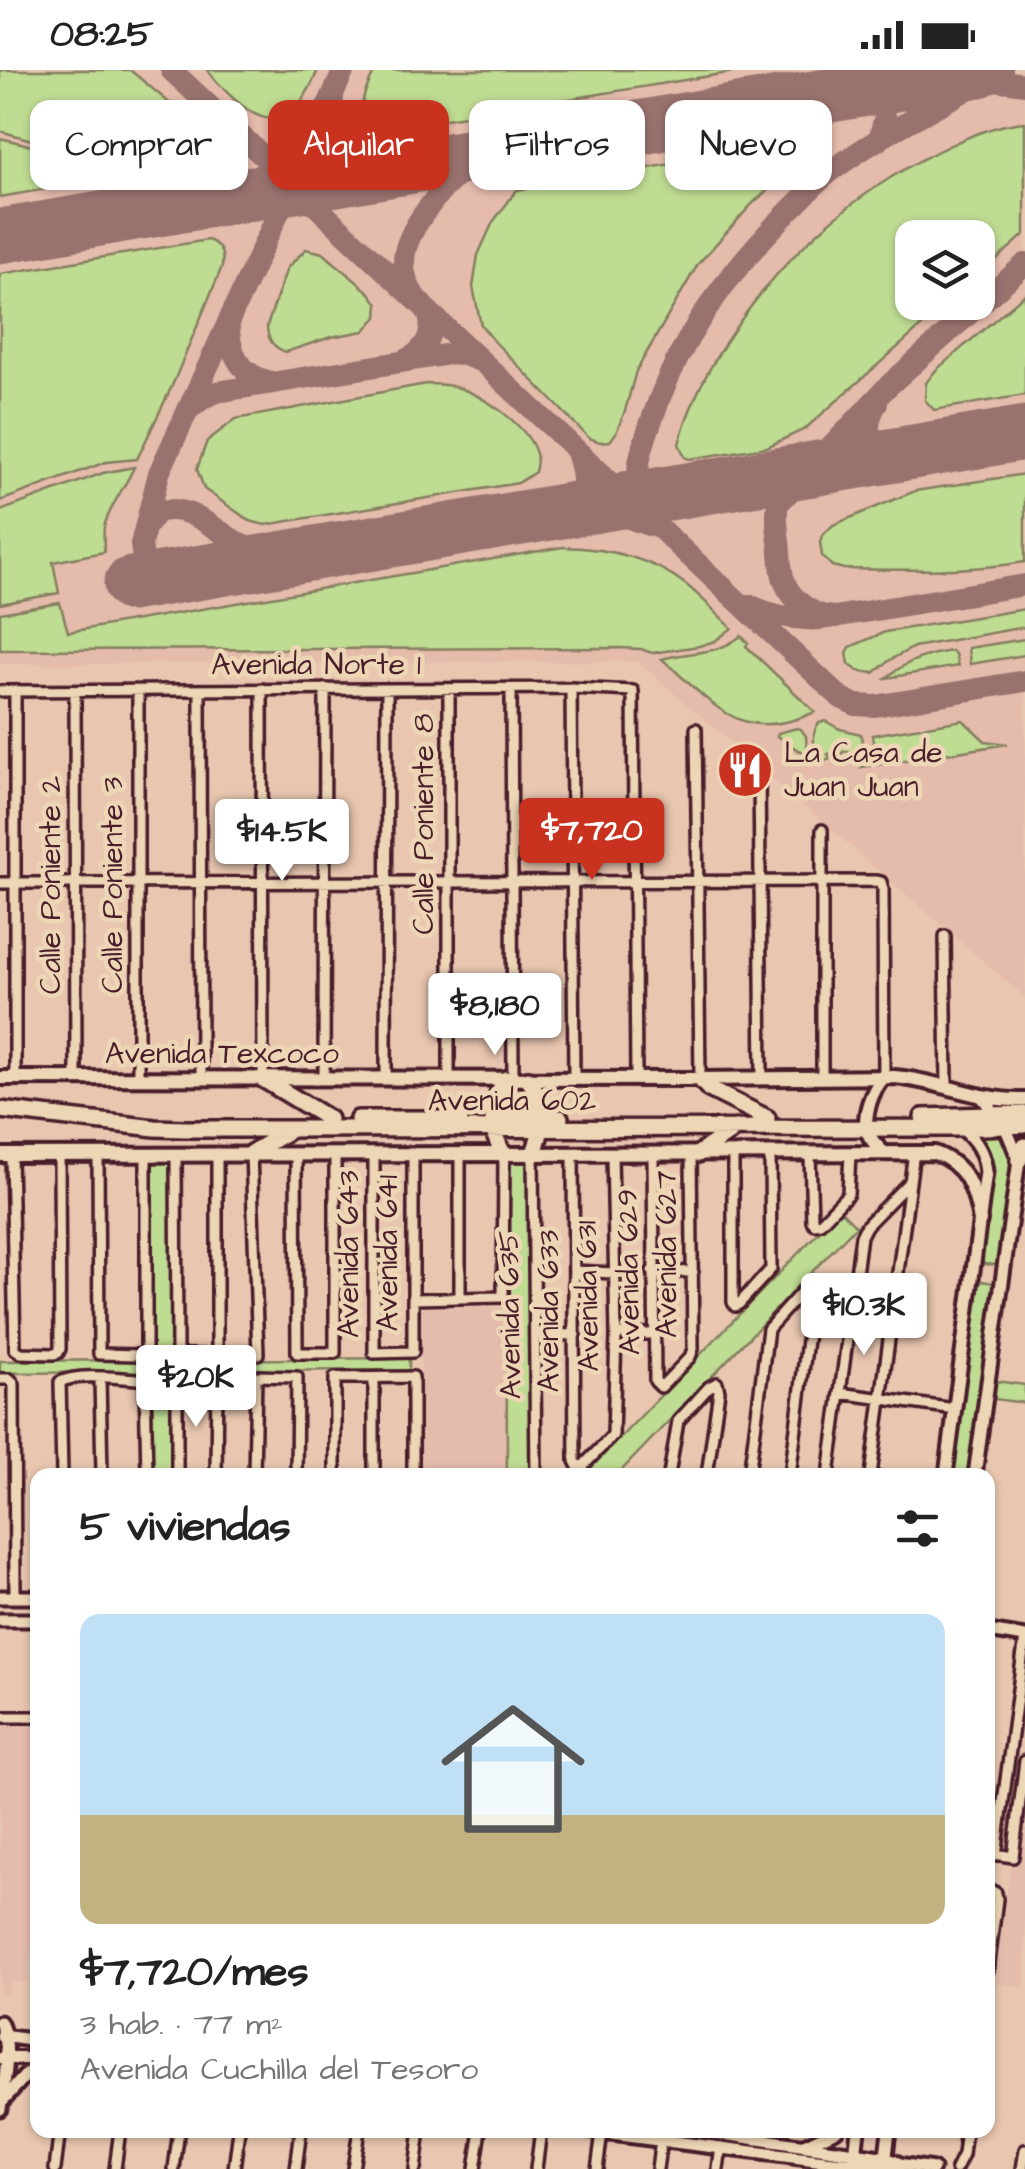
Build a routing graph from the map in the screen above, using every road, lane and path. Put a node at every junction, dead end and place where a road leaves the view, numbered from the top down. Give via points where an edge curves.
1 (511, 688) junction
2 (571, 688) junction
3 (262, 689) junction
4 (325, 689) junction
5 (387, 689) junction
6 (448, 689) junction
7 (0, 691) edge
8 (15, 691) junction
9 (200, 691) junction
10 (75, 692) junction
11 (138, 692) junction
12 (696, 729) dead end
13 (759, 774) dead end
14 (822, 830) dead end
15 (697, 880) junction
16 (759, 880) junction
17 (822, 880) junction
18 (449, 881) junction
19 (263, 882) junction
20 (324, 882) junction
21 (386, 882) junction
22 (511, 882) junction
23 (573, 882) junction
24 (636, 882) junction
25 (0, 883) edge
26 (14, 883) junction
27 (77, 883) junction
28 (138, 883) junction
29 (201, 883) junction
30 (945, 936) dead end
31 (636, 1077) junction
32 (822, 1077) junction
33 (884, 1077) junction
34 (0, 1078) edge
35 (15, 1078) junction
36 (138, 1078) junction
37 (201, 1078) junction
38 (449, 1078) junction
39 (574, 1078) junction
40 (762, 1078) junction
41 (76, 1079) junction
42 (324, 1079) junction
43 (386, 1079) junction
44 (515, 1079) junction
45 (700, 1079) junction
46 (263, 1080) junction
47 (946, 1088) junction
48 (982, 1098) junction
49 (1025, 1100) edge
50 (0, 1101) edge
51 (0, 1110) edge
52 (1025, 1114) edge
53 (768, 1118) junction
54 (329, 1119) junction
55 (1002, 1121) junction
56 (867, 1122) junction
57 (542, 1123) junction
58 (493, 1124) junction
59 (1025, 1126) edge
60 (738, 1127) junction
61 (962, 1128) junction
62 (290, 1130) junction
63 (914, 1152) junction
64 (217, 1153) junction
65 (251, 1153) junction
66 (850, 1153) junction
67 (884, 1153) junction
68 (1022, 1153) edge
69 (146, 1154) junction
70 (176, 1154) junction
71 (296, 1154) junction
72 (374, 1154) junction
73 (413, 1154) junction
74 (460, 1154) junction
75 (533, 1154) junction
76 (652, 1154) junction
77 (694, 1154) junction
78 (732, 1154) junction
79 (770, 1154) junction
80 (810, 1154) junction
81 (6, 1155) edge
82 (59, 1155) junction
83 (98, 1155) junction
84 (335, 1155) junction
85 (504, 1155) junction
86 (572, 1155) junction
87 (612, 1155) junction
88 (910, 1180) junction
89 (980, 1222) junction
90 (652, 1271) junction
91 (574, 1272) junction
92 (693, 1272) junction
93 (613, 1273) junction
94 (974, 1273) junction
95 (1002, 1278) junction
96 (460, 1298) junction
97 (413, 1299) junction
98 (536, 1334) junction
99 (616, 1334) junction
100 (654, 1334) junction
101 (575, 1335) junction
102 (413, 1352) joint
103 (217, 1355) junction
104 (0, 1378) edge
105 (100, 1378) junction
106 (374, 1378) junction
107 (658, 1387) joint
108 (840, 1393) junction
109 (881, 1398) junction
110 (955, 1408) junction
111 (578, 1467) joint
112 (62, 1468) edge
113 (102, 1468) edge
114 (147, 1468) edge
115 (177, 1468) edge
116 (216, 1468) edge
117 (254, 1468) edge
118 (296, 1468) edge
119 (335, 1468) edge
120 (374, 1468) edge
121 (413, 1468) edge
122 (536, 1468) edge
123 (670, 1468) edge
124 (708, 1468) edge
125 (750, 1468) edge
126 (791, 1468) edge
127 (830, 1468) edge
128 (873, 1468) edge
129 (947, 1468) edge
130 (976, 1468) edge
131 (30, 1596) edge
132 (0, 1597) edge
133 (15, 1597) junction
134 (0, 1620) edge
135 (30, 1620) edge
136 (995, 1632) edge
137 (1025, 1637) edge
138 (0, 1717) edge
139 (30, 1717) edge
140 (1025, 1761) edge
141 (995, 1834) edge
142 (995, 1854) edge
143 (0, 2022) edge
144 (4, 2036) edge
145 (30, 2040) edge
146 (4, 2058) edge
147 (30, 2062) edge
148 (30, 2071) edge
149 (0, 2106) edge
150 (59, 2138) edge
151 (119, 2138) edge
152 (178, 2138) edge
153 (238, 2138) edge
154 (301, 2138) edge
155 (358, 2138) edge
156 (419, 2138) edge
157 (480, 2138) edge
158 (540, 2138) edge
159 (601, 2138) edge
160 (644, 2138) edge
161 (701, 2138) edge
162 (721, 2138) edge
163 (733, 2138) edge
164 (818, 2138) edge
165 (889, 2138) edge
166 (965, 2138) edge
167 (661, 2140) junction
168 (780, 2142) edge
169 (803, 2145) junction
170 (1025, 2150) edge
171 (963, 2155) junction
172 (814, 2159) edge
173 (854, 2162) edge
174 (885, 2165) edge
175 (55, 2169) edge
176 (115, 2169) edge
177 (174, 2169) edge
178 (234, 2169) edge
179 (296, 2169) edge
180 (353, 2169) edge
181 (415, 2169) edge
182 (475, 2169) edge
183 (536, 2169) edge
184 (597, 2169) edge
185 (657, 2169) edge
186 (718, 2169) edge
187 (776, 2169) edge
188 (933, 2169) edge
189 (956, 2169) edge
190 (968, 2169) edge
191 (1022, 2169) edge

1 - 2 street, Avenida Norte 1
1 - 6 street, Avenida Norte 1
1 - 22 street
2 - 23 street
2 - 24 street, Avenida Norte 1 via 633,691
3 - 4 street, Avenida Norte 1
3 - 9 street, Avenida Norte 1
3 - 19 street
4 - 5 street, Avenida Norte 1
4 - 20 street
5 - 6 street, Avenida Norte 1
5 - 21 street
6 - 18 street, Calle Poniente 8
7 - 8 street, Avenida Norte 1
8 - 10 street, Avenida Norte 1
8 - 26 street
9 - 11 street, Avenida Norte 1
9 - 29 street
10 - 11 street, Avenida Norte 1
10 - 27 street, Calle Poniente 2
11 - 28 street, Calle Poniente 3
12 - 15 street
13 - 16 street
14 - 17 street
15 - 16 street
15 - 24 street
15 - 45 street
16 - 17 street
16 - 40 street
17 - 32 street
17 - 33 street via 881,882
18 - 21 street
18 - 22 street
18 - 38 street, Calle Poniente 8
19 - 20 street
19 - 29 street
19 - 46 street
20 - 21 street
20 - 42 street
21 - 43 street
22 - 23 street
22 - 44 street
23 - 24 street
23 - 39 street
24 - 31 street
25 - 26 street
26 - 27 street
26 - 35 street
27 - 28 street
27 - 41 street, Calle Poniente 2
28 - 29 street
28 - 36 street, Calle Poniente 3
29 - 37 street
30 - 47 street
31 - 39 main road, Avenida Texcoco
31 - 45 main road, Avenida Texcoco
32 - 33 main road, Avenida Texcoco
32 - 40 main road, Avenida Texcoco
33 - 47 main road, Avenida Texcoco
33 - 56 main road
34 - 35 main road, Avenida Texcoco
35 - 41 main road, Avenida Texcoco
36 - 37 main road, Avenida Texcoco
36 - 41 main road, Avenida Texcoco
37 - 46 main road, Avenida Texcoco
38 - 43 main road, Avenida Texcoco
38 - 44 main road, Avenida Texcoco
39 - 44 main road, Avenida Texcoco
40 - 45 main road, Avenida Texcoco
42 - 43 main road, Avenida Texcoco
42 - 46 main road, Avenida Texcoco
44 - 57 main road via 538,1094
44 - 58 main road via 496,1098
45 - 53 main road
46 - 54 main road
47 - 48 main road, Avenida Texcoco
48 - 49 main road, Avenida Texcoco
48 - 55 street
50 - 54 main road, Avenida 602 via 159,1118
51 - 62 main road, Avenida 602 via 155,1128
52 - 55 main road, Avenida 602
53 - 56 main road, Avenida 602
53 - 57 main road, Avenida 602
54 - 58 main road, Avenida 602
55 - 56 main road, Avenida 602
55 - 59 main road, Avenida 602
55 - 61 main road, Avenida 602
55 - 68 street
56 - 60 main road, Avenida 602
56 - 61 main road, Avenida 602
56 - 67 main road
57 - 58 main road, Avenida 602
57 - 60 main road, Avenida 602
57 - 75 main road
58 - 62 main road, Avenida 602
58 - 85 main road
60 - 77 main road
61 - 89 street via 985,1160
62 - 65 main road
63 - 67 main road, Avenida 602
63 - 88 street
63 - 89 main road, Avenida 602 via 936,1153 958,1166 974,1192
64 - 65 main road, Avenida 602
64 - 70 main road, Avenida 602
64 - 103 street
65 - 71 main road, Avenida 602
65 - 103 street via 258,1354
66 - 67 main road, Avenida 602
66 - 80 main road, Avenida 602
66 - 80 street via 848,1194 816,1224
68 - 95 street
69 - 70 main road, Avenida 602
69 - 83 main road, Avenida 602
69 - 83 street via 146,1348 138,1355 99,1354
70 - 103 street via 179,1354
71 - 84 main road, Avenida 602
71 - 84 street via 297,1353 335,1353
72 - 73 main road, Avenida 602
72 - 84 main road, Avenida 602
72 - 102 street, Avenida 643 via 374,1353
73 - 74 main road, Avenida 602
73 - 97 street, Avenida 641
74 - 85 main road, Avenida 602
74 - 96 street
75 - 85 main road, Avenida 602
75 - 86 main road, Avenida 602
75 - 98 street, Avenida 635
76 - 77 main road, Avenida 602
76 - 87 main road, Avenida 602
76 - 90 street, Avenida 629
77 - 78 main road, Avenida 602
77 - 92 street, Avenida 627
78 - 79 main road, Avenida 602
78 - 79 street via 735,1306 770,1270
79 - 80 main road, Avenida 602
81 - 82 main road, Avenida 602
81 - 82 street via 16,1352 58,1353
82 - 83 main road, Avenida 602
85 - 96 street via 504,1297
86 - 87 main road, Avenida 602
86 - 91 street, Avenida 633
87 - 93 street, Avenida 631
88 - 108 street via 863,1231
88 - 109 street
89 - 94 street
90 - 92 street
90 - 100 street, Avenida 629
91 - 93 street
91 - 101 street, Avenida 633
92 - 107 street, Avenida 627 via 692,1354
93 - 99 street, Avenida 631
94 - 95 street
94 - 110 street
95 - 130 street
96 - 97 street
97 - 102 street, Avenida 641
98 - 101 street
98 - 122 street, Avenida 635
99 - 100 street
99 - 111 street, Avenida 631 via 612,1437
100 - 107 street, Avenida 629
101 - 111 street, Avenida 633
104 - 133 street via 14,1384
105 - 112 street via 62,1380
105 - 113 street
105 - 114 street via 144,1380
106 - 119 street via 335,1378
106 - 120 street, Avenida 643
106 - 121 street via 413,1377
108 - 109 street
108 - 127 street
109 - 110 street
109 - 128 street
110 - 129 street
115 - 116 street via 179,1376 217,1376
117 - 118 street via 256,1376 298,1377
123 - 124 street via 678,1421 717,1383
125 - 126 street via 769,1326 810,1287
131 - 133 street
132 - 133 street
134 - 135 street
136 - 137 street
137 - 141 street
138 - 139 street
140 - 142 street via 1013,1857
143 - 144 street
144 - 145 street
144 - 146 street
146 - 147 street
146 - 149 street
148 - 149 street
150 - 175 street
151 - 176 street
152 - 177 street
153 - 178 street
154 - 179 street
155 - 180 street
156 - 181 street
157 - 182 street
158 - 183 street
159 - 184 street
160 - 167 street
161 - 167 street
162 - 186 street
163 - 168 street
164 - 169 street
165 - 174 street
166 - 171 street
167 - 185 street
168 - 169 street
168 - 172 street
168 - 187 street
169 - 172 street
170 - 191 street
171 - 189 street
171 - 190 street
172 - 173 street
173 - 174 street
174 - 188 street

